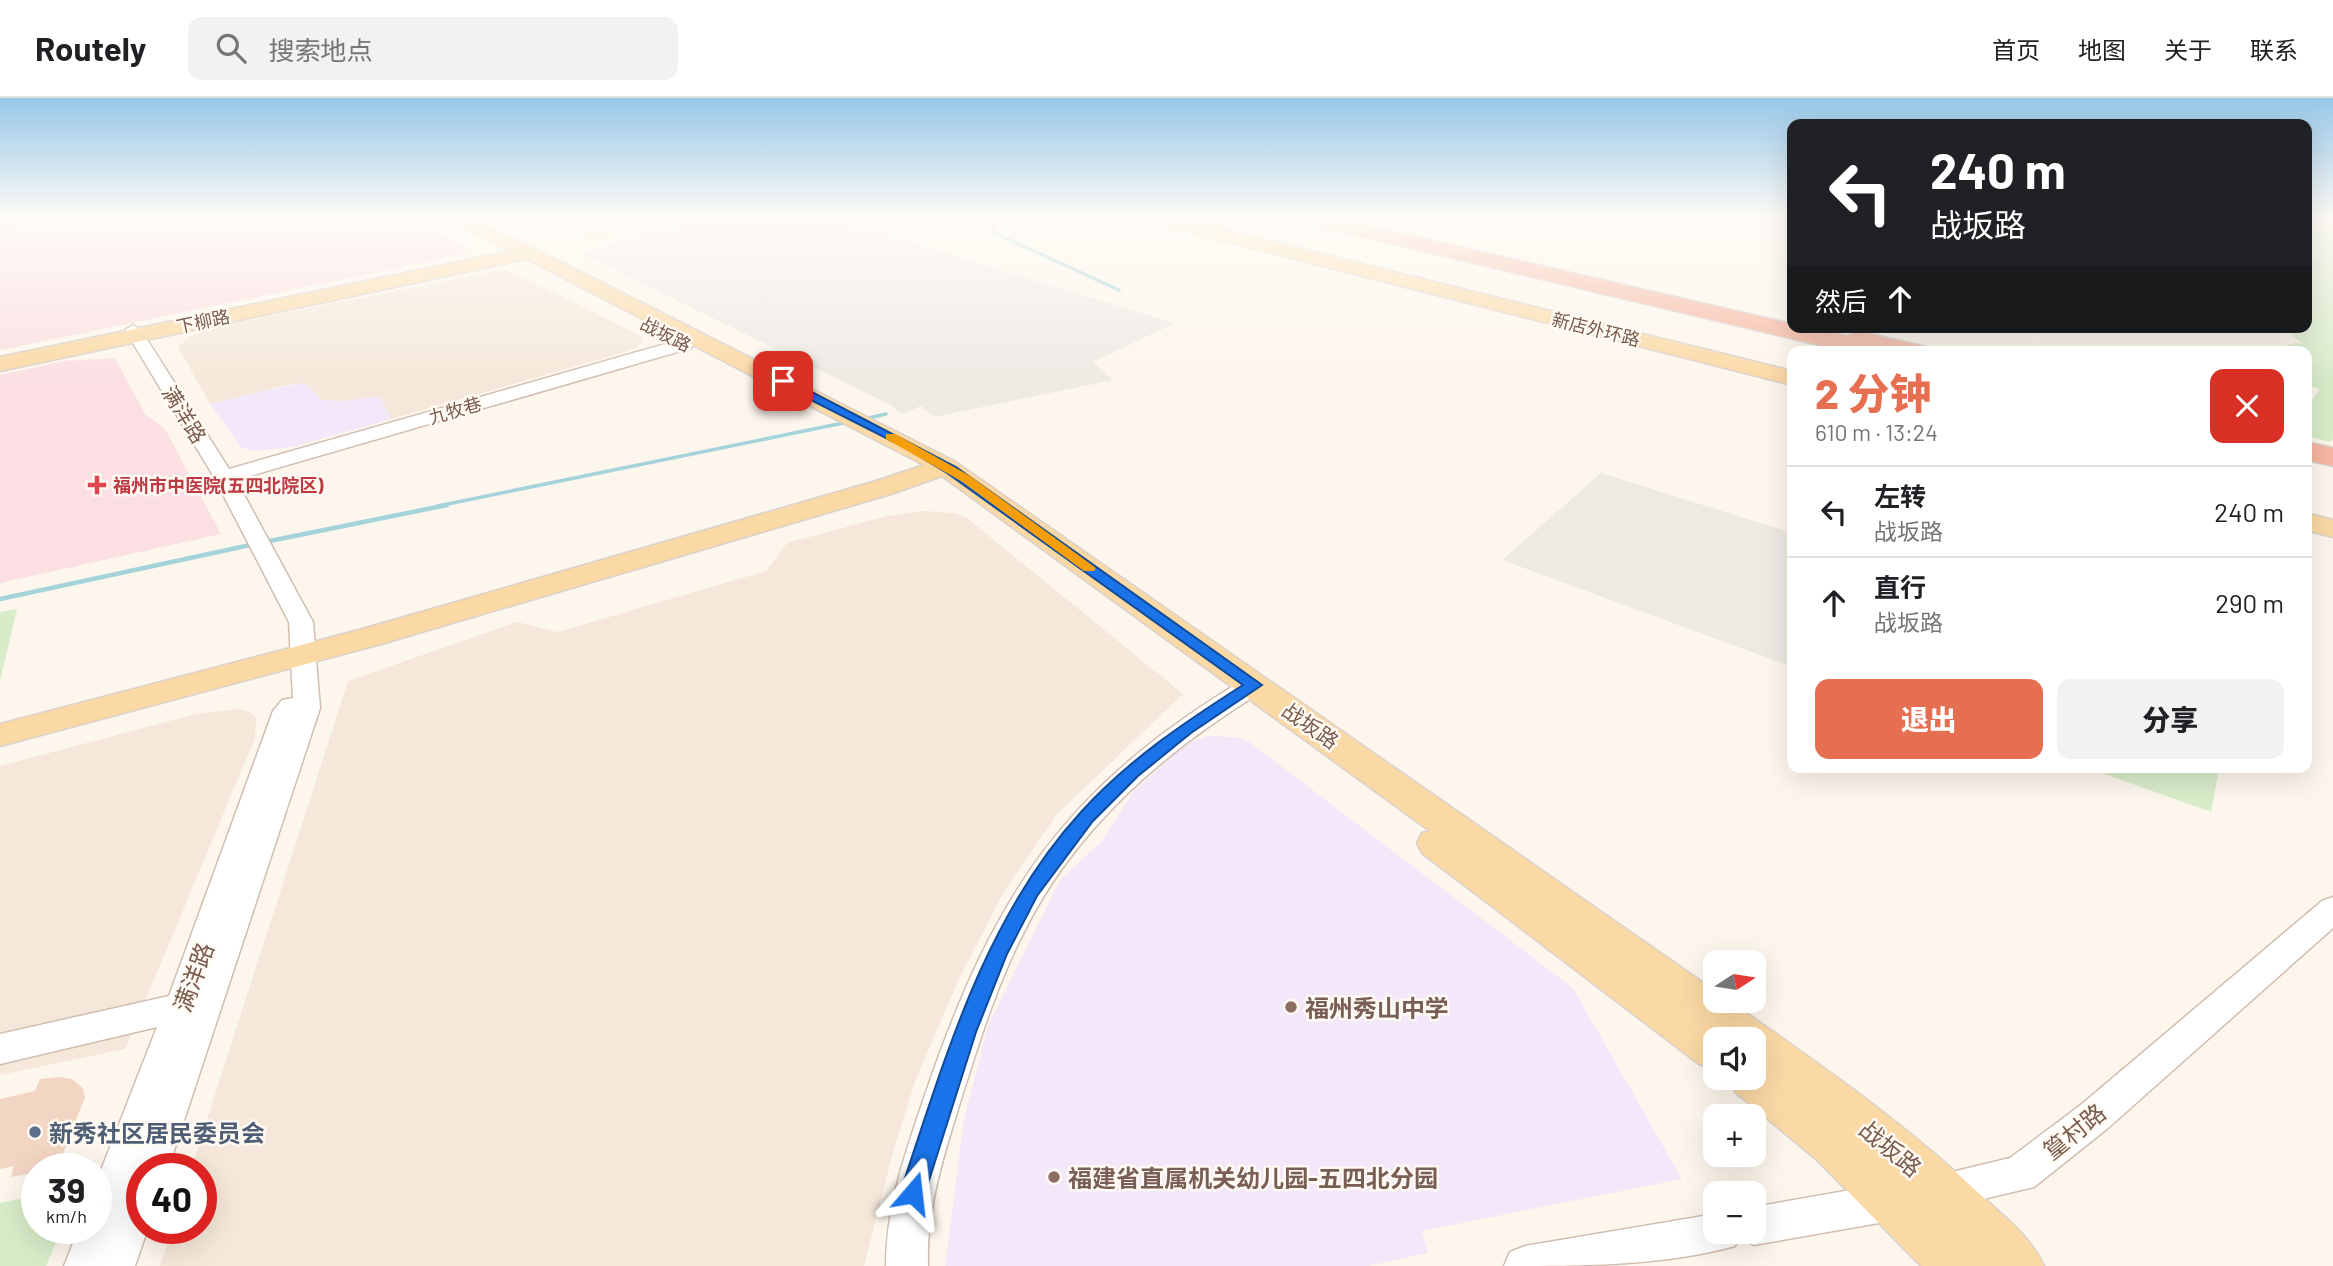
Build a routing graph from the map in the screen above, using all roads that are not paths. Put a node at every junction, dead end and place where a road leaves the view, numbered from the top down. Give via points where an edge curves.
1 (420, 273) edge
2 (555, 273) edge
3 (558, 273) edge
4 (1373, 273) edge
5 (1395, 273) edge
6 (1542, 273) edge
7 (1573, 273) edge
8 (1466, 291) junction
9 (1787, 322) edge
10 (1787, 330) edge
11 (135, 332) junction
12 (1801, 333) edge
13 (1836, 333) edge
14 (685, 344) junction
15 (1856, 346) edge
16 (1892, 346) edge
17 (0, 358) edge
18 (0, 364) edge
19 (1787, 365) edge
20 (1787, 377) edge
21 (846, 420) junction
22 (2312, 442) edge
23 (2333, 447) edge
24 (2312, 452) edge
25 (2333, 457) edge
26 (931, 465) junction
27 (224, 477) junction
28 (2312, 506) edge
29 (2333, 512) edge
30 (2312, 514) edge
31 (2333, 520) edge
32 (2312, 523) edge
33 (2333, 529) edge
34 (2312, 531) edge
35 (2333, 538) edge
36 (303, 651) junction
37 (1245, 690) junction
38 (305, 692) junction
39 (0, 725) edge
40 (0, 735) edge
41 (2333, 909) edge
42 (182, 1007) junction
43 (1732, 1027) edge
44 (1703, 1042) edge
45 (0, 1049) edge
46 (1766, 1051) edge
47 (1766, 1089) edge
48 (154, 1153) edge
49 (1919, 1196) junction
50 (1766, 1224) edge
51 (126, 1232) edge
52 (1703, 1235) edge
53 (85, 1266) edge
54 (114, 1266) edge
55 (907, 1266) edge
56 (1525, 1266) edge
57 (1956, 1266) edge
58 (2017, 1266) edge

1 - 11 main road, 下柳路
2 - 14 main road, 战坂路
3 - 21 main road, 战坂路
4 - 8 main road, 新店外环路
5 - 8 main road, 新店外环路
6 - 10 highway
7 - 9 highway
8 - 19 main road, 新店外环路 via 1492,292
8 - 20 main road, 新店外环路
11 - 17 main road, 下柳路
11 - 18 main road, 下柳路
11 - 27 street, 满洋路
12 - 15 highway
13 - 16 highway
14 - 21 main road, 战坂路
14 - 27 street, 九牧巷
21 - 26 main road, 战坂路
22 - 23 highway
24 - 25 highway
26 - 36 main road
26 - 37 main road, 战坂路
27 - 36 street, 满洋路 via 301,622
28 - 29 main road
30 - 31 main road
32 - 33 main road
34 - 35 main road
36 - 38 street, 满洋路
36 - 39 main road
36 - 40 main road
37 - 43 main road, 战坂路
37 - 44 main road, 战坂路
37 - 55 street via 1166,743 1102,800 1068,839 1018,911 965,1032 922,1163 907,1228
38 - 42 street, 满洋路 via 287,711
38 - 48 street, 满洋路 via 307,708
41 - 49 street, 篁村路 via 2095,1116 2020,1174
42 - 45 street
42 - 53 street, 满洋路
46 - 49 main road, 战坂路 via 1871,1130
47 - 49 main road, 战坂路 via 1846,1153
49 - 50 street, 篁村路
49 - 57 main road, 战坂路
49 - 58 main road, 战坂路
51 - 54 street
52 - 56 street

